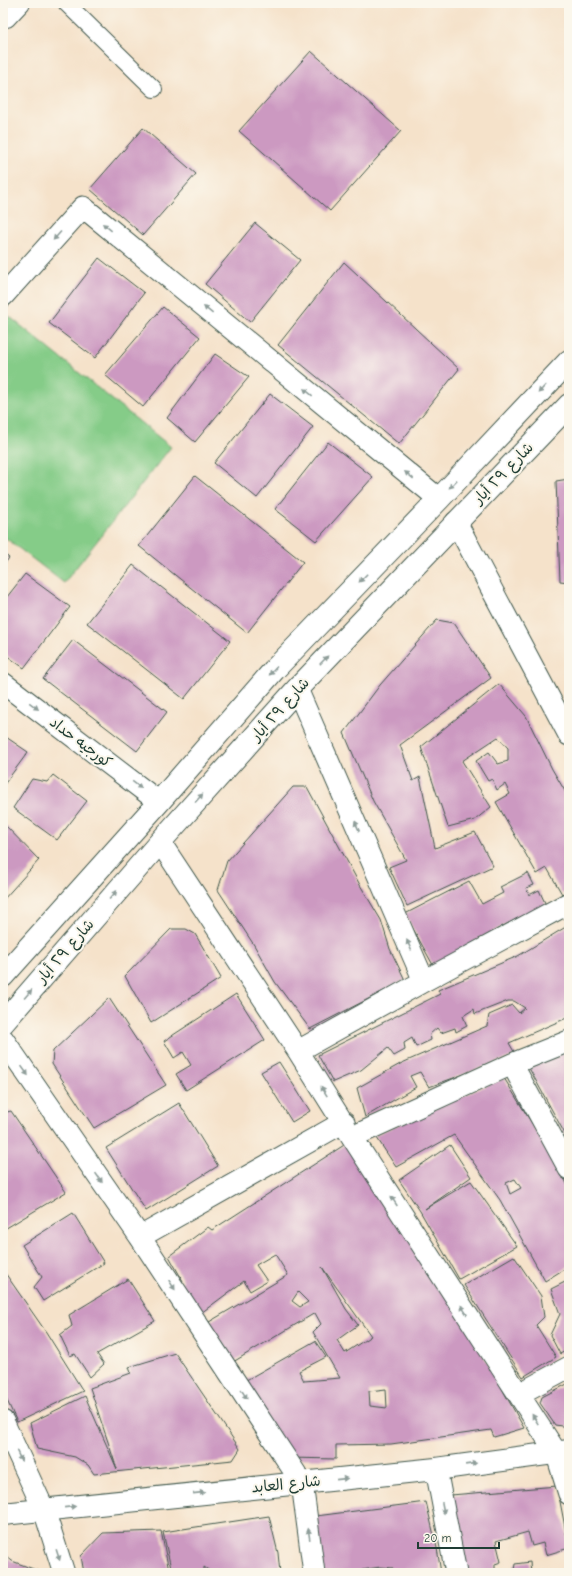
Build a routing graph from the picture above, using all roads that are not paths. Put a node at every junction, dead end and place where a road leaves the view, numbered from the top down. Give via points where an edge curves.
1 (22, 3) edge
2 (66, 3) edge
3 (7, 19) dead end
4 (154, 89) dead end
5 (3, 296) edge
6 (569, 361) edge
7 (569, 405) edge
8 (439, 499) junction
9 (456, 522) junction
10 (3, 683) edge
11 (297, 689) junction
12 (569, 735) edge
13 (159, 802) junction
14 (160, 842) junction
15 (569, 902) edge
16 (3, 976) edge
17 (424, 981) junction
18 (3, 1023) edge
19 (3, 1039) edge
20 (569, 1041) edge
21 (298, 1051) junction
22 (512, 1064) junction
23 (348, 1130) junction
24 (569, 1170) edge
25 (140, 1237) junction
26 (569, 1367) edge
27 (519, 1394) junction
28 (3, 1421) edge
29 (562, 1451) edge
30 (436, 1469) junction
31 (302, 1483) junction
32 (569, 1494) edge
33 (44, 1510) junction
34 (3, 1514) edge
35 (64, 1573) edge
36 (314, 1573) edge
37 (456, 1573) edge

1 - 3 street
2 - 4 street
8 -> 5 street via 83,208
6 -> 8 main road, شارع ٢٩ أيار
7 - 9 main road, شارع ٢٩ أيار
8 -> 13 main road, شارع ٢٩ أيار via 274,670
11 -> 9 main road, شارع ٢٩ أيار
9 - 12 street
10 -> 13 street, كورجيه حداد
14 -> 11 main road, شارع ٢٩ أيار
17 -> 11 street
13 - 16 main road, شارع ٢٩ أيار
18 -> 14 main road, شارع ٢٩ أيار
14 - 21 street
15 - 17 street
17 - 21 street
19 -> 25 street
20 - 22 street
23 -> 21 street
22 - 23 street
22 - 24 street
23 - 25 street
27 -> 23 street
25 -> 31 street
26 - 27 street
29 -> 27 street
28 -> 33 street
30 -> 29 main road, شارع العابد
29 - 32 street
31 -> 30 main road, شارع العابد
30 -> 37 street
33 -> 31 main road, شارع العابد
36 -> 31 street
33 - 34 main road, شارع العابد
33 -> 35 street

